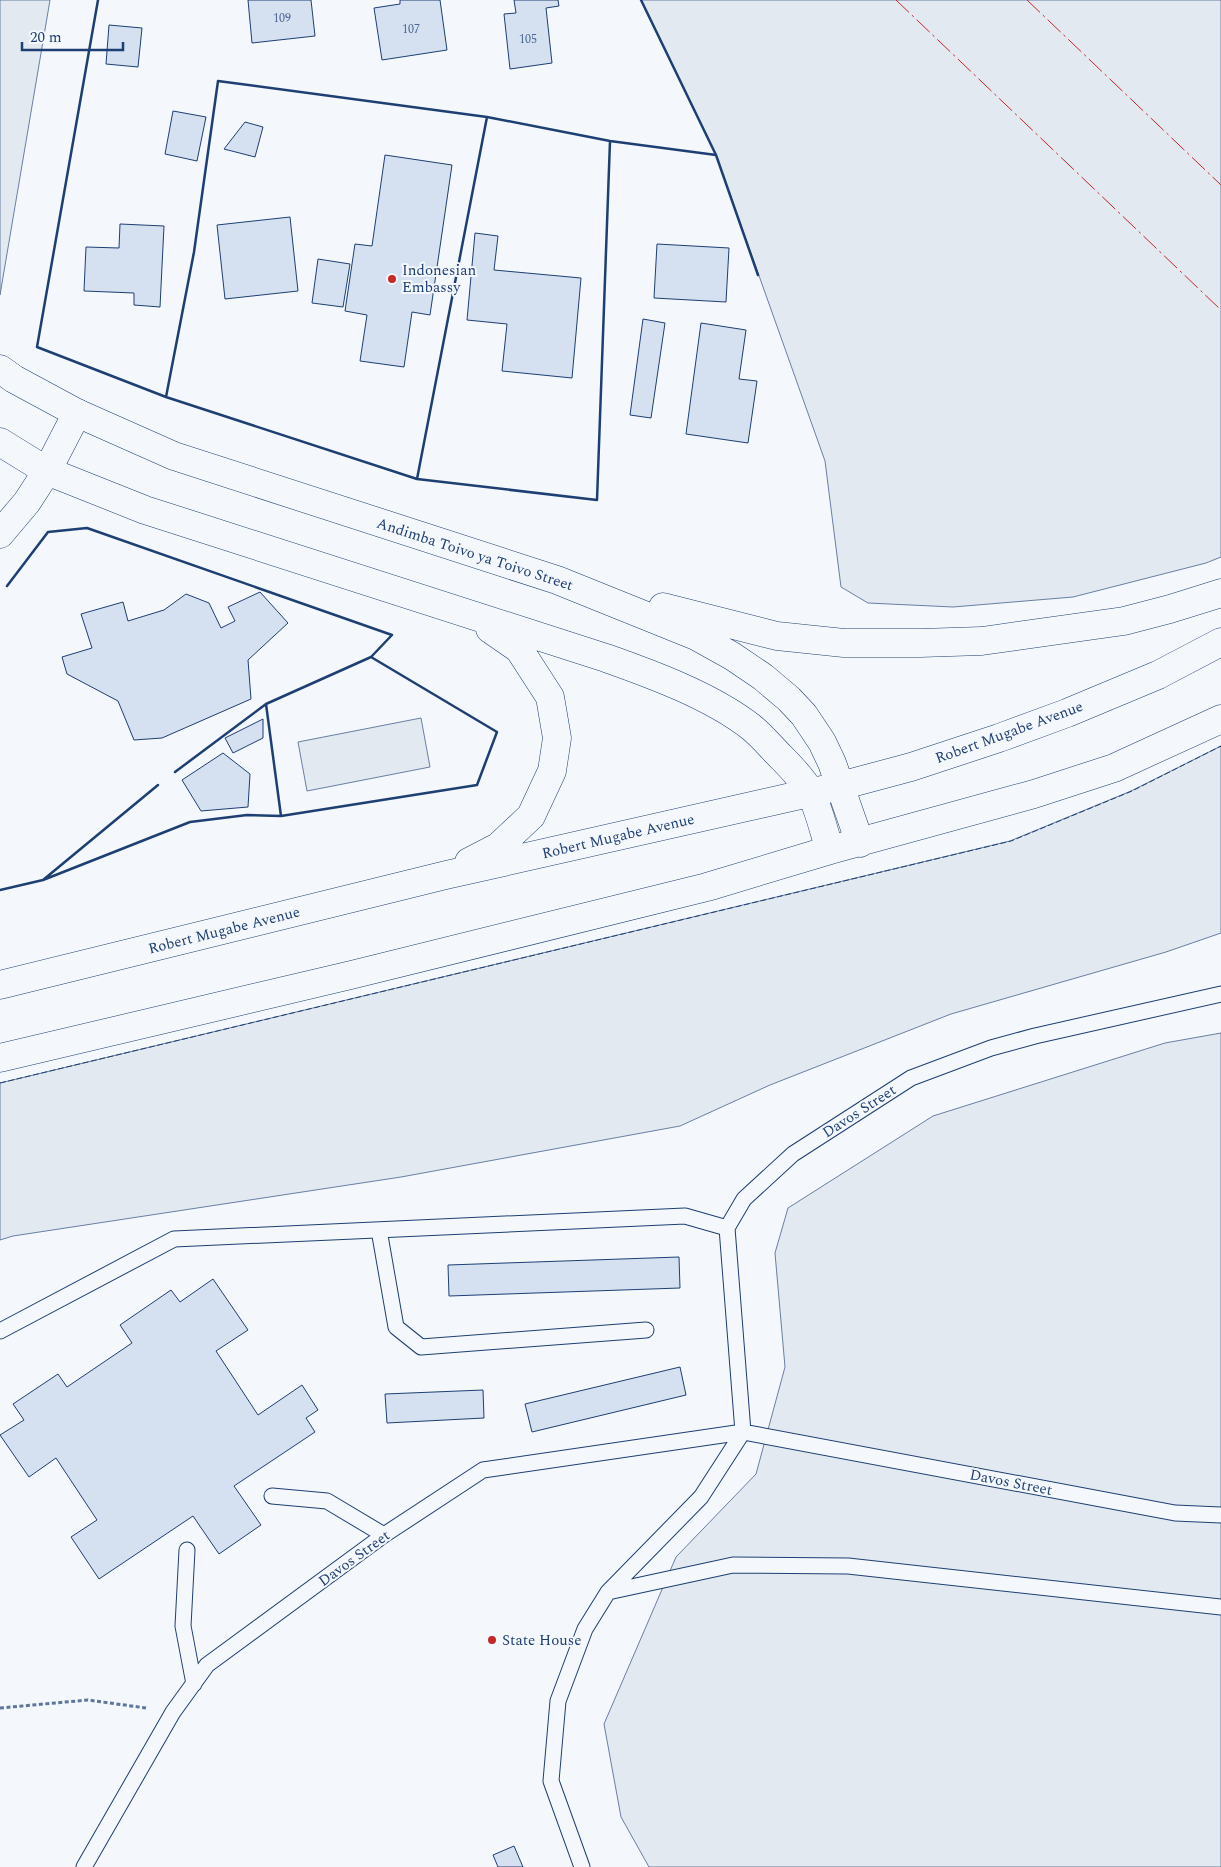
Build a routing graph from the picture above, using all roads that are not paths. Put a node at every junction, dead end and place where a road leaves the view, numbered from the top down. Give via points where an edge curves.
1 (0, 369) edge
2 (77, 413) junction
3 (0, 442) edge
4 (47, 471) junction
5 (0, 534) edge
6 (557, 580) junction
7 (1221, 593) edge
8 (467, 613) junction
9 (1221, 642) edge
10 (1221, 719) edge
11 (840, 786) junction
12 (810, 792) junction
13 (860, 842) junction
14 (830, 850) junction
15 (446, 875) junction
16 (0, 985) edge
17 (1221, 994) edge
18 (0, 1058) edge
19 (727, 1228) junction
20 (379, 1230) junction
21 (646, 1330) dead end
22 (0, 1331) edge
23 (743, 1432) junction
24 (272, 1496) dead end
25 (1221, 1515) edge
26 (384, 1535) junction
27 (187, 1550) dead end
28 (608, 1592) junction
29 (1221, 1607) edge
30 (194, 1684) junction
31 (84, 1867) edge
32 (582, 1867) edge

1 - 2 main road, Andimba Toivo ya Toivo Street
2 - 4 main road
2 - 6 main road, Andimba Toivo ya Toivo Street via 174,456
3 - 4 main road
4 - 5 main road via 27,502
4 - 8 main road via 145,510
6 - 7 main road via 777,636 844,643 982,641 1058,631 1124,621
6 - 11 main road, Andimba Toivo ya Toivo Street via 696,636 763,677 804,715 822,742
8 - 12 main road via 651,674 727,711 761,736 793,768
8 - 15 main road via 519,649 550,697 557,738 552,771 531,816 498,847
9 - 11 main road, Robert Mugabe Avenue via 1158,675 1067,713 911,767
10 - 13 main road via 1114,768 1034,794
11 - 12 main road, Robert Mugabe Avenue
11 - 13 main road, Andimba Toivo ya Toivo Street
12 - 14 main road
12 - 15 main road, Robert Mugabe Avenue
13 - 14 main road
14 - 18 main road via 688,892
15 - 16 main road, Robert Mugabe Avenue
17 - 19 lane, Davos Street via 1035,1036 991,1048 911,1078 793,1154 744,1199
19 - 20 lane via 685,1216
19 - 23 lane
20 - 21 lane via 396,1327 421,1348
20 - 22 lane via 174,1239
23 - 25 lane, Davos Street via 1175,1513
23 - 26 lane, Davos Street via 483,1470
23 - 28 lane via 701,1496
24 - 26 lane via 327,1501
26 - 30 lane, Davos Street via 208,1666
27 - 30 lane via 183,1626
28 - 29 lane via 732,1565 848,1566
28 - 32 lane via 585,1629 558,1701 550,1781
30 - 31 lane, Davos Street via 174,1712

